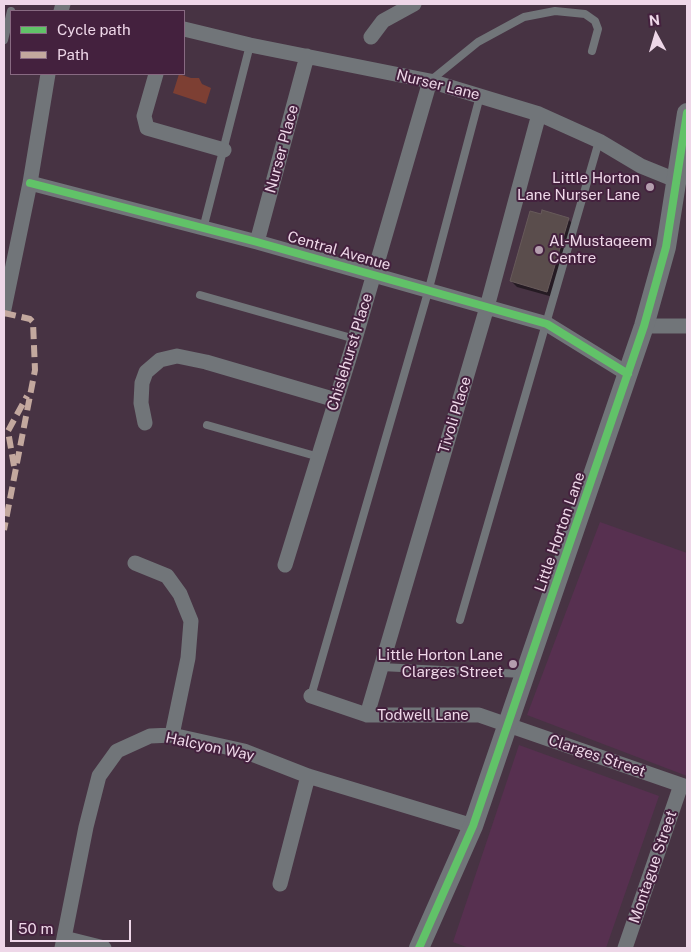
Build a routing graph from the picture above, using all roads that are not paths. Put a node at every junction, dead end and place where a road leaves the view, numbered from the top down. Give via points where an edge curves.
1 (414, 4) edge
2 (10, 15) edge
3 (185, 29) edge
4 (370, 37) dead end
5 (4, 40) edge
6 (250, 46) junction
7 (592, 50) dead end
8 (307, 56) junction
9 (48, 75) edge
10 (156, 75) edge
11 (430, 80) junction
12 (480, 96) junction
13 (687, 113) edge
14 (539, 114) junction
15 (599, 141) junction
16 (224, 150) junction
17 (678, 181) junction
18 (30, 183) junction
19 (203, 229) junction
20 (257, 242) junction
21 (374, 274) junction
22 (428, 292) junction
23 (200, 295) dead end
24 (5, 300) edge
25 (487, 307) junction
26 (547, 324) junction
27 (644, 326) junction
28 (687, 326) edge
29 (355, 339) junction
30 (628, 374) junction
31 (336, 400) junction
32 (145, 423) dead end
33 (208, 425) dead end
34 (318, 457) junction
35 (135, 563) dead end
36 (285, 565) dead end
37 (460, 620) dead end
38 (381, 667) junction
39 (524, 674) junction
40 (311, 696) joint
41 (367, 715) junction
42 (506, 726) junction
43 (172, 736) junction
44 (308, 776) junction
45 (684, 786) edge
46 (473, 826) junction
47 (280, 884) dead end
48 (63, 943) edge
49 (104, 948) edge
50 (420, 948) edge
51 (625, 948) edge

1 - 4 street via 383,21
2 - 5 lane
3 - 6 street, Nurser Lane
6 - 8 street, Nurser Lane
6 - 16 lane
7 - 11 lane via 598,29 595,21 585,14 547,12 524,17 478,42
8 - 11 street, Nurser Lane
8 - 20 street, Nurser Place
9 - 18 street
10 - 16 street via 144,116 147,128
11 - 12 street, Nurser Lane
11 - 21 street, Chislehurst Place
12 - 14 street, Nurser Lane
12 - 22 lane
13 - 17 street, Little Horton Lane
14 - 15 street, Nurser Lane
14 - 25 street, Tivoli Place
15 - 17 street, Nurser Lane via 641,166
15 - 26 lane
16 - 19 lane
17 - 27 street, Little Horton Lane via 666,247
18 - 19 street, Central Avenue
18 - 24 street
19 - 20 street, Central Avenue
20 - 21 street, Central Avenue
21 - 22 street, Central Avenue
21 - 29 street, Chislehurst Place
22 - 25 street, Central Avenue
22 - 40 lane
23 - 29 lane
25 - 26 street, Central Avenue
25 - 38 street, Tivoli Place
26 - 30 street, Central Avenue
26 - 37 lane
27 - 28 street
27 - 30 street, Little Horton Lane
29 - 31 street, Chislehurst Place
30 - 39 street, Little Horton Lane
31 - 32 street via 177,356 160,360 146,372 141,403
31 - 34 street, Chislehurst Place
33 - 34 lane
34 - 36 street, Chislehurst Place
35 - 43 street via 167,576 180,594 191,621 188,658
38 - 39 lane
38 - 41 street, Tivoli Place
39 - 42 street, Little Horton Lane
40 - 41 street, Todwell Lane
41 - 42 street, Todwell Lane via 479,715
42 - 45 street, Clarges Street
42 - 46 street, Little Horton Lane
43 - 44 street, Halcyon Way via 244,751
43 - 48 street, Halcyon Way via 150,736 117,751 99,776
44 - 46 street, Halcyon Way
44 - 47 street
45 - 51 street, Montague Street
46 - 50 street, Little Horton Lane
48 - 49 street

